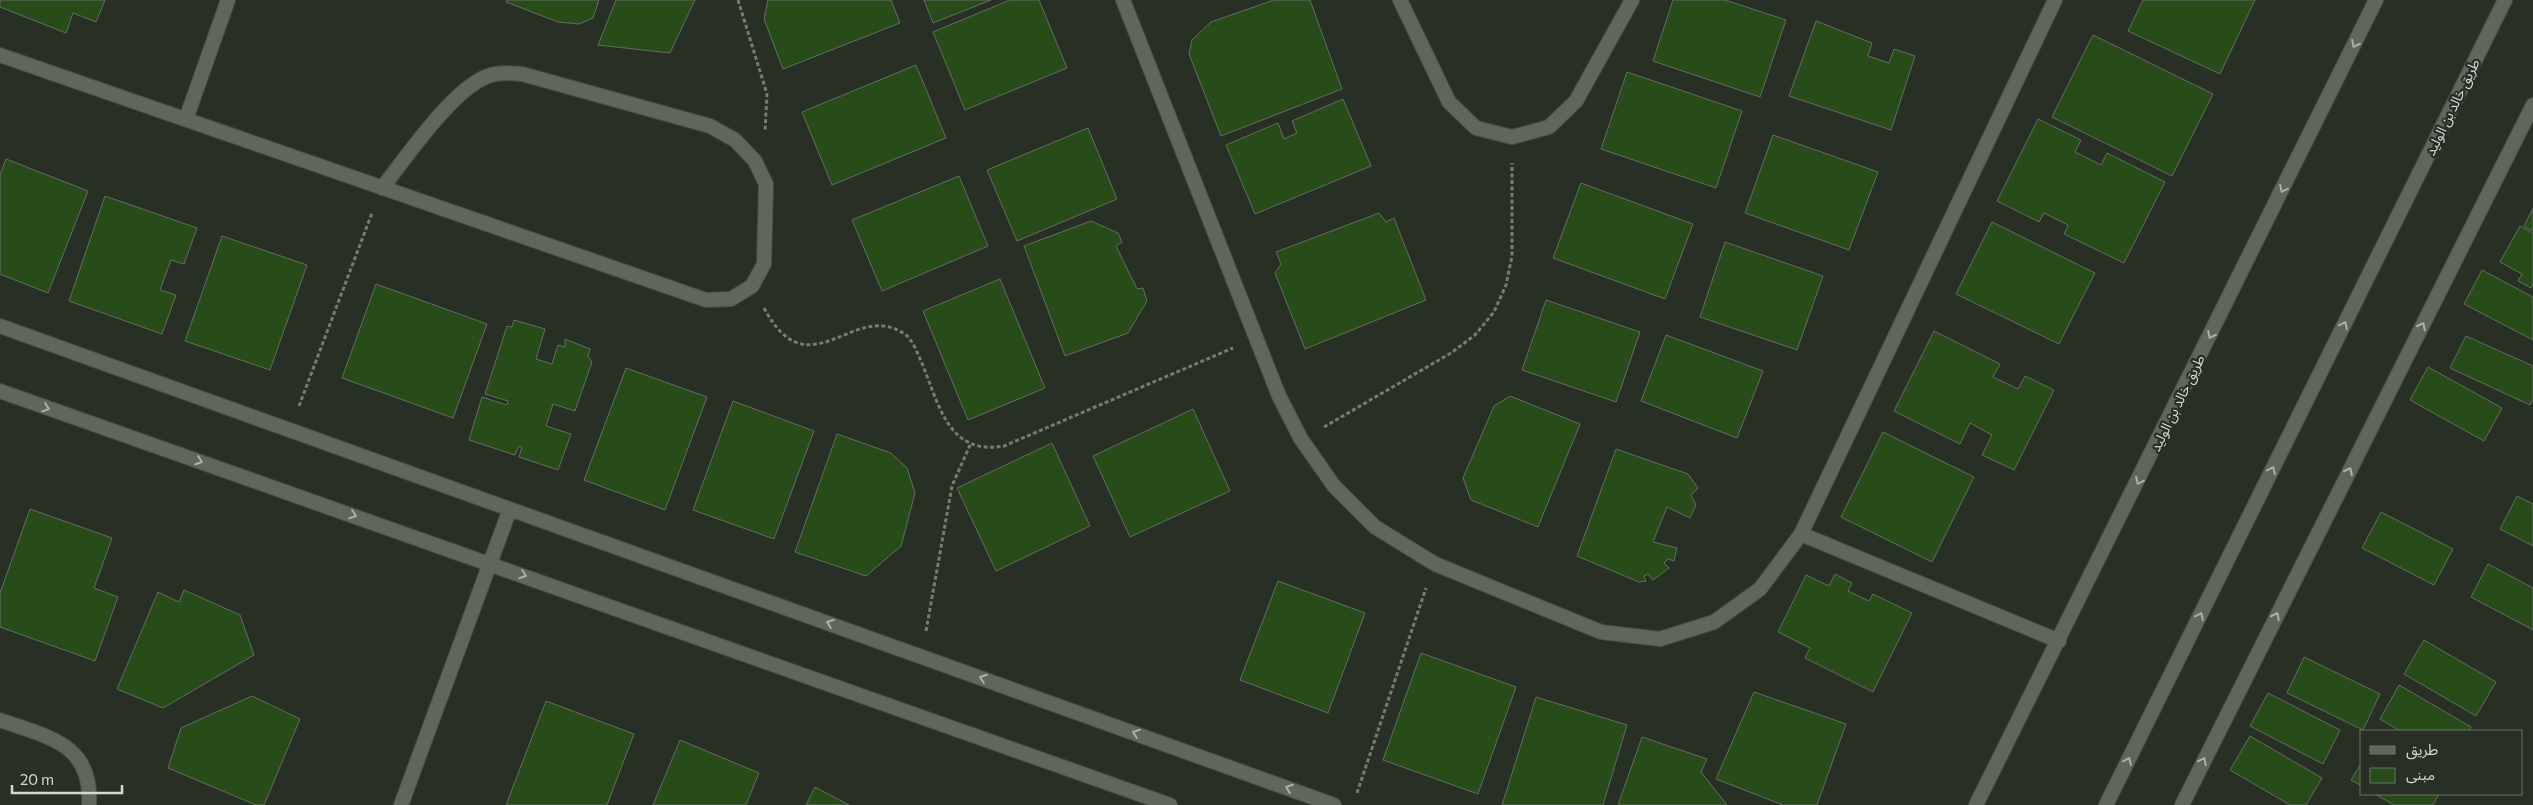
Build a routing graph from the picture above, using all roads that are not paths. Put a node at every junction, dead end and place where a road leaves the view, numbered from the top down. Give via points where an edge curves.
1 (228, 0) edge
2 (1123, 0) edge
3 (1400, 0) edge
4 (1632, 0) edge
5 (2055, 0) edge
6 (2376, 0) edge
7 (2505, 0) edge
8 (0, 55) edge
9 (2533, 105) edge
10 (186, 119) junction
11 (382, 188) junction
12 (0, 326) edge
13 (0, 391) edge
14 (510, 509) junction
15 (1801, 534) junction
16 (491, 564) junction
17 (2059, 641) junction
18 (0, 720) edge
19 (89, 805) edge
20 (401, 805) edge
21 (1170, 805) edge
22 (1334, 805) edge
23 (1976, 805) edge
24 (2106, 805) edge
25 (2182, 805) edge

1 - 10 street
2 - 15 street via 1279,396 1302,439 1334,486 1375,528 1435,564 1601,632 1660,639 1714,622 1760,589
3 - 4 street via 1449,102 1476,128 1512,137 1549,127 1576,101
5 - 15 street
6 -> 17 street, طريق خالد بن الوليد
24 -> 7 street, طريق خالد بن الوليد
8 - 10 street
25 -> 9 street
10 - 11 street
11 - 11 street via 469,85 494,74 522,74 710,126 735,140 755,161 766,184 764,264 752,286 731,299 706,300
12 - 14 street
13 -> 16 street
14 - 16 street
22 -> 14 street
15 - 17 street
16 - 20 street
16 -> 21 street
17 - 23 street, طريق خالد بن الوليد
18 - 19 street via 62,742 76,756 86,774

